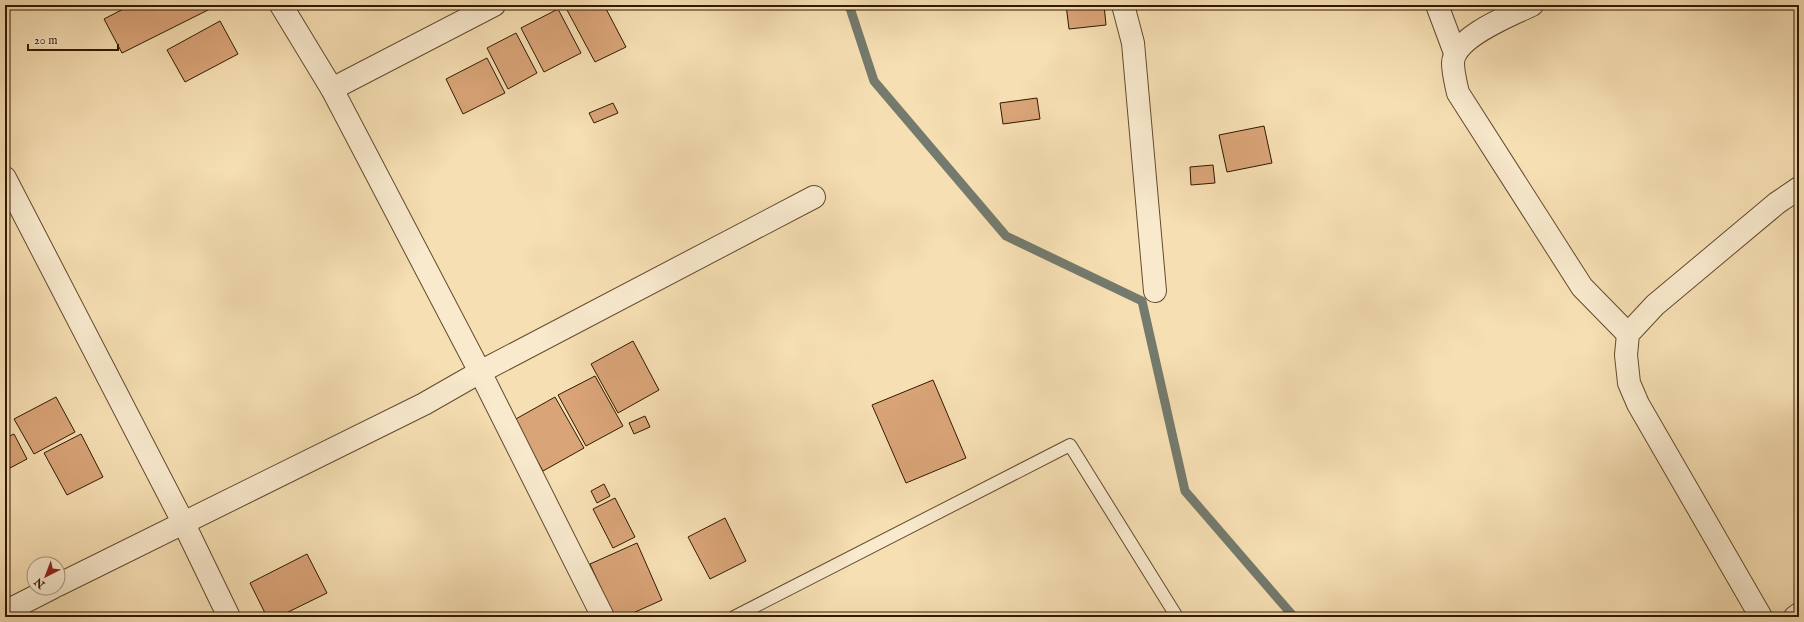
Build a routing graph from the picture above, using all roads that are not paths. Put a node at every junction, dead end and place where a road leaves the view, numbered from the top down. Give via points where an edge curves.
1 (281, 5) edge
2 (494, 5) edge
3 (1123, 5) edge
4 (1437, 5) edge
5 (1532, 5) edge
6 (1455, 53) junction
7 (332, 89) junction
8 (5, 178) edge
9 (1799, 188) edge
10 (814, 197) dead end
11 (1155, 291) dead end
12 (1628, 334) junction
13 (480, 372) junction
14 (184, 524) junction
15 (66, 581) edge
16 (36, 596) edge
17 (5, 612) edge
18 (1799, 614) edge
19 (229, 617) edge
20 (603, 617) edge
21 (734, 617) edge
22 (1177, 617) edge
23 (1761, 617) edge
24 (1795, 617) edge

1 - 7 street
2 - 7 street
3 - 11 street via 1133,44
4 - 6 street
5 - 6 street via 1476,33
6 - 12 street via 1453,63 1458,93 1582,287
7 - 13 street
8 - 14 street
9 - 12 street via 1777,203 1655,304
10 - 13 street
12 - 23 street via 1626,355 1629,383 1638,404
13 - 14 street via 424,404
13 - 20 street
14 - 15 street
14 - 19 street
16 - 17 street
18 - 24 street
21 - 22 lane via 1070,445

